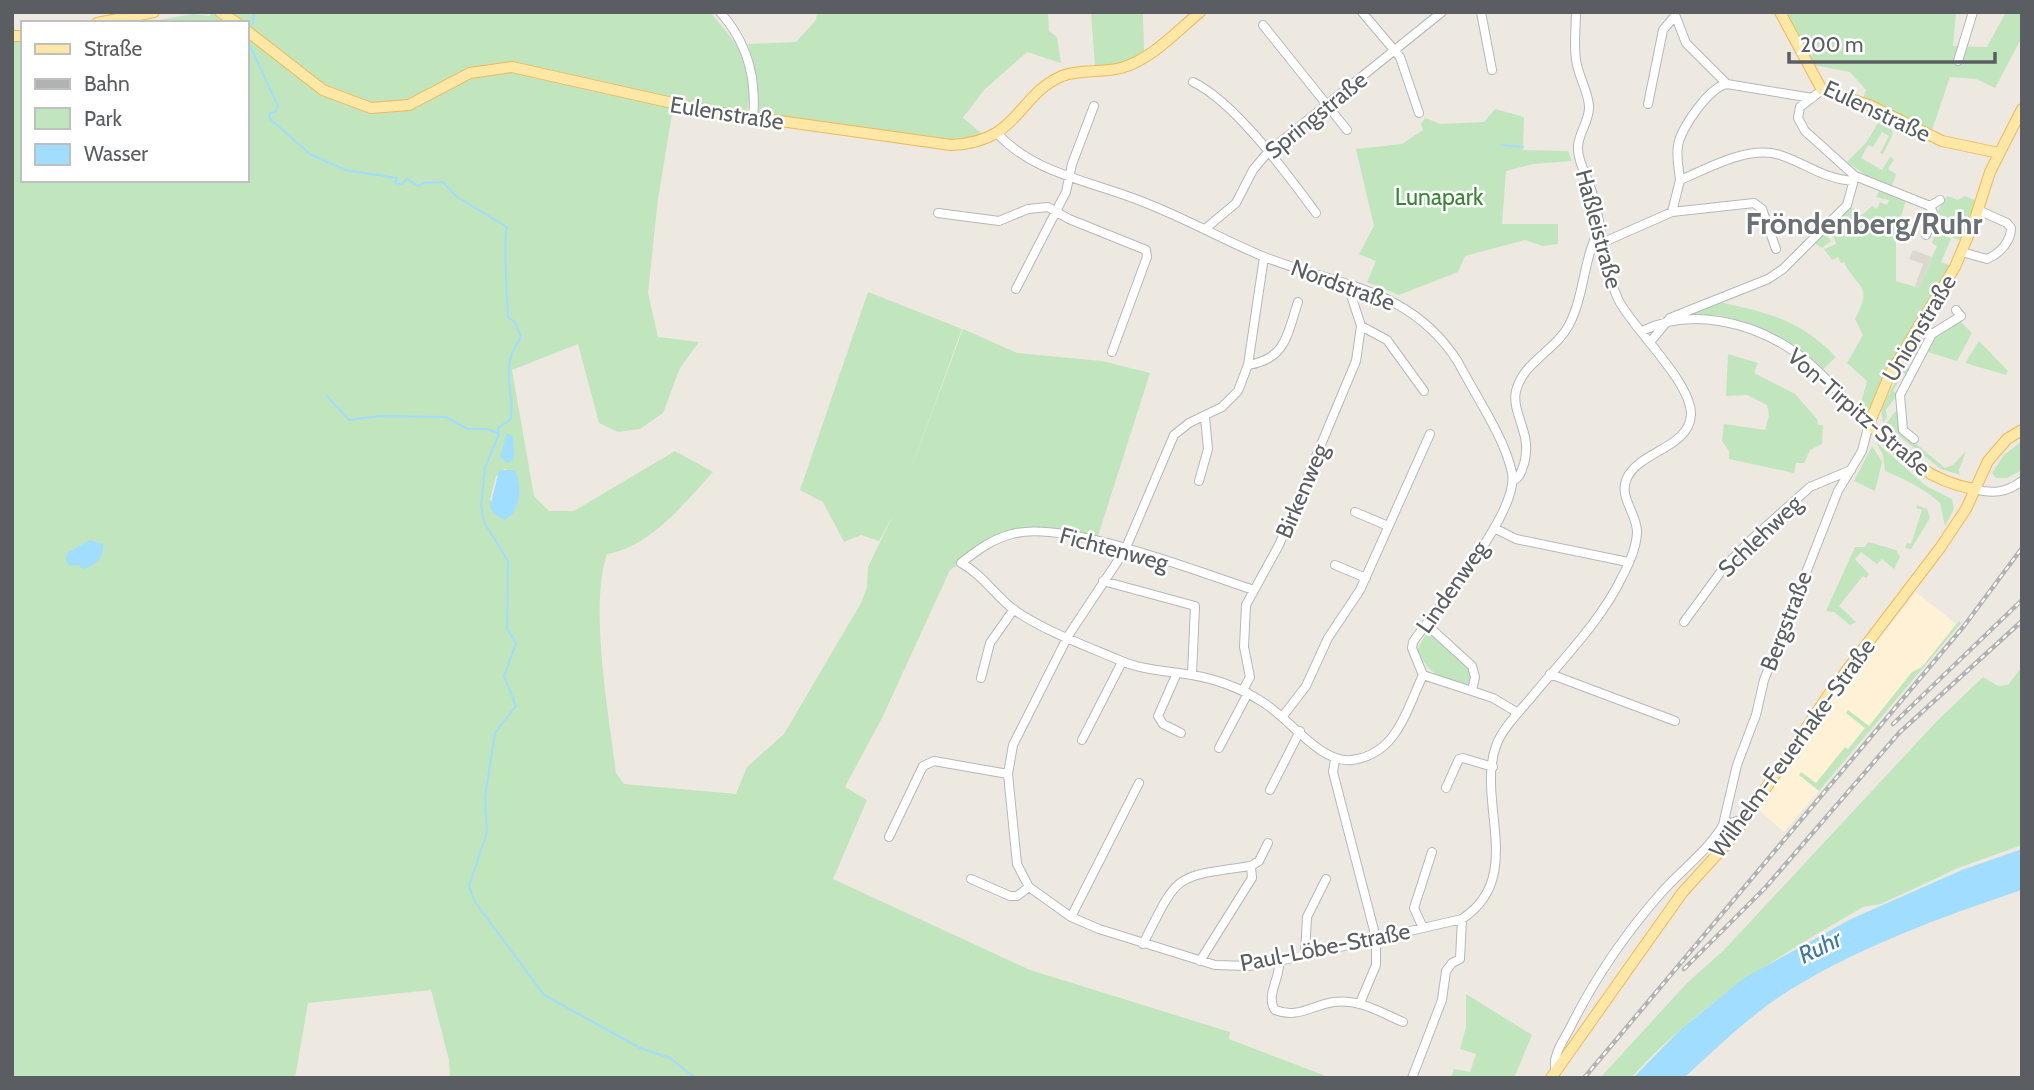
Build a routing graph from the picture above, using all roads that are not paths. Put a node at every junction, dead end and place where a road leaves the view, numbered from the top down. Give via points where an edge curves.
1 (154, 12) edge
2 (720, 12) edge
3 (1200, 12) edge
4 (1362, 12) edge
5 (1442, 12) edge
6 (1480, 12) edge
7 (1576, 12) edge
8 (1780, 12) edge
9 (1973, 12) edge
10 (1674, 14) edge
11 (107, 21) edge
12 (1263, 25) dead end
13 (248, 32) edge
14 (1395, 51) junction
15 (1958, 61) dead end
16 (1492, 70) dead end
17 (1193, 82) dead end
18 (1727, 83) junction
19 (1822, 90) junction
20 (1812, 98) junction
21 (1648, 104) dead end
22 (1328, 105) junction
23 (1094, 106) dead end
24 (2022, 108) edge
25 (1419, 113) dead end
26 (753, 118) junction
27 (1347, 130) dead end
28 (997, 133) junction
29 (1973, 148) junction
30 (1268, 152) junction
31 (1999, 153) junction
32 (1990, 172) junction
33 (1070, 177) junction
34 (1853, 178) junction
35 (1680, 180) junction
36 (1940, 200) dead end
37 (1930, 206) junction
38 (1058, 210) junction
39 (1978, 210) junction
40 (1672, 212) junction
41 (938, 213) dead end
42 (1316, 213) dead end
43 (2022, 224) edge
44 (1600, 228) junction
45 (2011, 228) junction
46 (1205, 229) junction
47 (1926, 235) dead end
48 (1604, 242) junction
49 (1776, 249) dead end
50 (1962, 253) junction
51 (1264, 257) junction
52 (1353, 285) junction
53 (1016, 289) dead end
54 (1298, 302) dead end
55 (1956, 310) dead end
56 (1665, 323) junction
57 (1918, 325) junction
58 (1361, 326) junction
59 (1642, 331) junction
60 (1932, 334) junction
61 (1651, 341) junction
62 (1112, 352) dead end
63 (1248, 365) junction
64 (1424, 391) dead end
65 (1205, 417) junction
66 (1869, 424) junction
67 (2022, 430) edge
68 (1430, 434) dead end
69 (1914, 439) dead end
70 (1851, 470) junction
71 (1199, 481) dead end
72 (1513, 481) junction
73 (2022, 481) edge
74 (1974, 489) junction
75 (1355, 512) dead end
76 (1388, 526) junction
77 (1494, 528) junction
78 (1125, 550) junction
79 (975, 552) junction
80 (1629, 562) junction
81 (1335, 565) dead end
82 (974, 570) junction
83 (1366, 578) junction
84 (1103, 581) junction
85 (1254, 590) junction
86 (1014, 609) junction
87 (1684, 622) dead end
88 (1426, 624) junction
89 (1068, 636) junction
90 (1122, 662) junction
91 (1177, 673) junction
92 (1550, 674) junction
93 (1192, 675) junction
94 (1423, 675) junction
95 (981, 678) dead end
96 (1472, 691) junction
97 (1245, 692) junction
98 (1518, 713) junction
99 (1283, 716) junction
100 (1675, 721) dead end
101 (1300, 731) junction
102 (1181, 733) dead end
103 (1082, 740) dead end
104 (1219, 748) dead end
105 (1335, 760) junction
106 (1493, 767) junction
107 (1008, 774) junction
108 (1139, 783) dead end
109 (1446, 788) dead end
110 (1270, 790) dead end
111 (1744, 819) junction
112 (1723, 825) junction
113 (889, 837) dead end
114 (1268, 843) dead end
115 (1432, 852) dead end
116 (1251, 866) junction
117 (971, 879) dead end
118 (1326, 879) dead end
119 (1029, 887) junction
120 (1071, 917) junction
121 (1462, 919) junction
122 (1423, 928) junction
123 (1376, 938) junction
124 (1143, 944) junction
125 (1306, 954) junction
126 (1200, 961) junction
127 (1279, 961) junction
128 (1360, 1003) junction
129 (1403, 1022) dead end
130 (1553, 1074) edge
131 (1412, 1078) edge

1 - 11 main road
2 - 26 street via 747,52
3 - 28 main road, Eulenstraße via 1135,62 1121,68 1076,72 1052,82
4 - 14 street
5 - 14 street, Springstraße
6 - 16 street
7 - 44 street, Haßleistraße via 1576,64 1589,111 1579,154
8 - 19 main road, Eulenstraße
9 - 15 street
10 - 18 street via 1686,43
10 - 21 street via 1663,30
12 - 22 street
13 - 26 main road, Eulenstraße via 323,90 371,108 409,105 470,73 512,67
14 - 22 street, Springstraße
14 - 25 street via 1409,76
17 - 30 street via 1206,88
18 - 20 street
18 - 35 street via 1706,99 1679,142
19 - 20 street
19 - 29 main road, Eulenstraße via 1869,105 1942,141
20 - 34 street via 1798,114 1805,131
22 - 27 street
22 - 30 street, Springstraße
23 - 33 street
24 - 31 main road, Unionstraße
26 - 28 main road, Eulenstraße via 951,145 974,143
28 - 33 street, Nordstraße via 1026,156
29 - 31 main road, Eulenstraße
29 - 32 main road
30 - 42 street
30 - 46 street, Springstraße via 1236,203
31 - 32 main road, Unionstraße
32 - 39 main road, Unionstraße
33 - 38 street
33 - 46 street, Nordstraße
34 - 35 street via 1833,179 1765,153 1740,157
34 - 37 street
34 - 56 street via 1849,201 1783,269
35 - 40 street
36 - 37 street
37 - 47 street via 1934,215
38 - 41 street via 1036,207 999,221
38 - 53 street
38 - 62 street via 1147,253
39 - 45 street
39 - 50 main road, Unionstraße
40 - 48 street
40 - 49 street via 1754,203 1762,209
43 - 45 street
44 - 48 street, Haßleistraße
44 - 72 street via 1591,243 1582,290 1568,327 1524,374 1517,389 1516,404 1527,444 1521,472
45 - 50 street via 2009,239 1992,257 1983,260
46 - 51 street, Nordstraße
48 - 59 street, Haßleistraße via 1618,299
50 - 57 main road, Unionstraße
51 - 52 street, Nordstraße
51 - 63 street
52 - 58 street, Birkenweg via 1351,295
52 - 72 street, Nordstraße via 1410,311 1449,348 1501,445
54 - 63 street via 1280,351
55 - 60 street via 1961,316
56 - 59 street, Von-Tirpitz-Straße
56 - 61 street
56 - 66 street, Von-Tirpitz-Straße via 1724,320 1768,337 1795,352
57 - 60 street
57 - 66 main road, Unionstraße
58 - 64 street via 1387,340
58 - 85 street, Birkenweg via 1356,361 1342,400 1279,545
59 - 61 street, Haßleistraße
60 - 69 street via 1900,395 1903,430
61 - 80 street, Haßleistraße via 1691,412 1680,436 1640,463 1625,483 1637,531
63 - 65 street via 1231,400
65 - 71 street via 1208,449
65 - 78 street via 1180,429 1167,446
66 - 70 street, Bergstraße
66 - 74 main road, Von-Tirpitz-Straße via 1927,473
67 - 74 main road, Wilhelm-Feuerhake-Straße via 1996,450
68 - 76 street
70 - 87 street, Schlehweg via 1810,487 1733,556
70 - 112 street, Bergstraße via 1804,572 1764,680
72 - 77 street via 1509,502
73 - 74 street via 1993,493
74 - 111 main road, Wilhelm-Feuerhake-Straße via 1940,548 1831,691
75 - 76 street
76 - 83 street
77 - 80 street via 1516,539
77 - 88 street, Lindenweg
78 - 79 street, Fichtenweg via 1078,536 1029,531
78 - 84 street
78 - 85 street, Fichtenweg
79 - 82 street
79 - 82 street, Fichtenweg via 961,563
80 - 92 street via 1608,600
81 - 83 street
82 - 86 street
83 - 99 street via 1328,638 1306,686
84 - 89 street
84 - 93 street via 1195,606
85 - 97 street, Birkenweg via 1244,613 1250,677
86 - 89 street
86 - 95 street via 989,643
88 - 94 street, Lindenweg via 1412,648
88 - 96 street via 1472,666
89 - 90 street
89 - 107 street via 1016,740
90 - 91 street
90 - 103 street
91 - 93 street
91 - 102 street via 1158,716
92 - 98 street
92 - 100 street
93 - 97 street
94 - 96 street
94 - 105 street via 1385,748 1367,757
96 - 98 street via 1504,702
97 - 99 street
97 - 104 street, Birkenweg
98 - 106 street via 1498,740
99 - 101 street
101 - 105 street
101 - 110 street
105 - 123 street via 1333,772
106 - 109 street via 1458,760
106 - 121 street via 1494,877 1485,900
107 - 113 street via 934,761 923,766
107 - 119 street via 1017,864
108 - 120 street
111 - 112 street
111 - 130 main road, Wilhelm-Feuerhake-Straße via 1682,894
112 - 130 street, Bergstraße via 1716,838 1660,894 1597,976 1555,1056
114 - 116 street
115 - 122 street via 1414,908
116 - 124 street via 1192,874 1176,883
116 - 126 street via 1252,878
117 - 119 street via 1010,896
118 - 125 street via 1309,912
119 - 120 street, Paul-Löbe-Straße
120 - 124 street, Paul-Löbe-Straße
121 - 122 street, Paul-Löbe-Straße
121 - 131 street via 1460,959 1446,971 1442,1000
122 - 123 street, Paul-Löbe-Straße
123 - 125 street, Paul-Löbe-Straße
123 - 128 street via 1376,965
124 - 126 street, Paul-Löbe-Straße
125 - 127 street, Paul-Löbe-Straße
126 - 127 street, Paul-Löbe-Straße via 1231,967
127 - 128 street via 1271,1003 1275,1010 1301,1013 1335,1002
128 - 129 street

